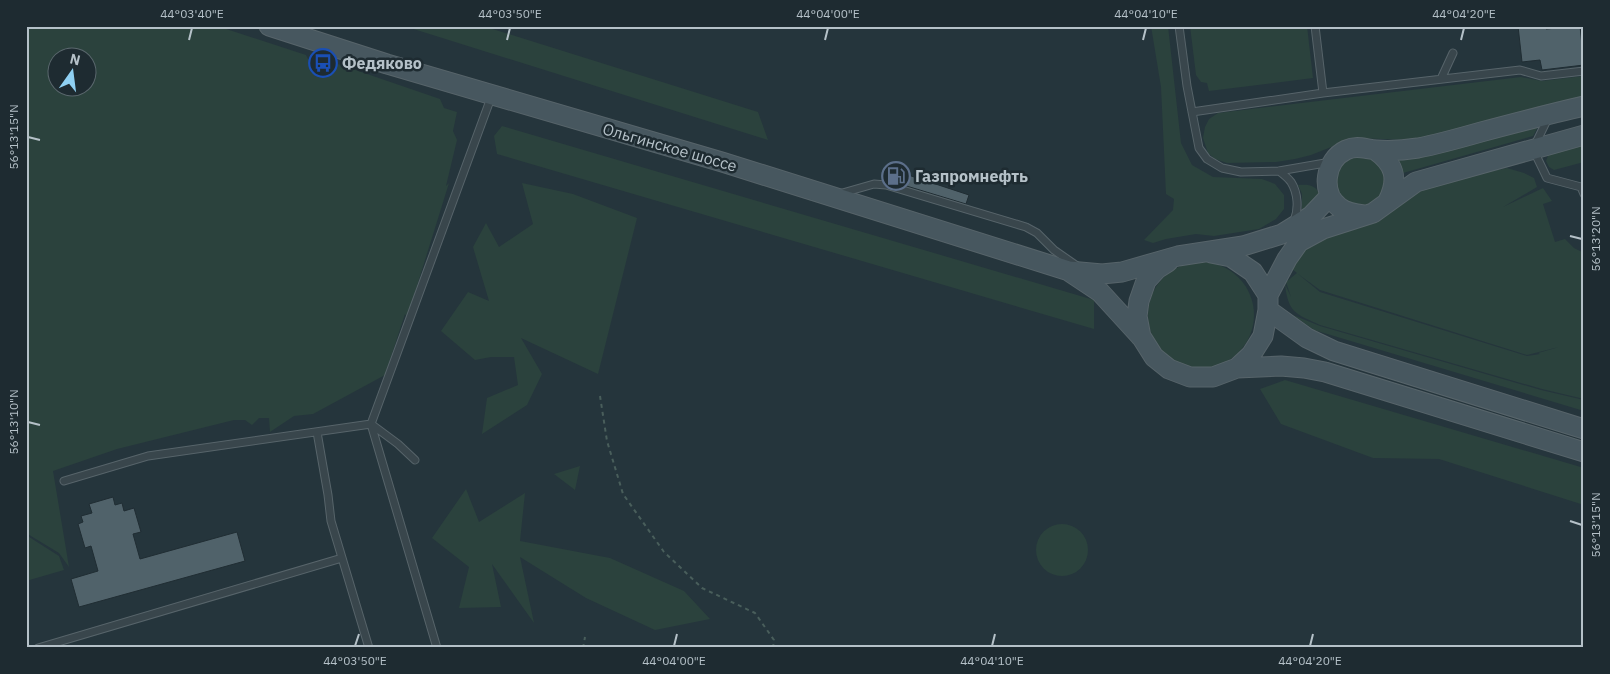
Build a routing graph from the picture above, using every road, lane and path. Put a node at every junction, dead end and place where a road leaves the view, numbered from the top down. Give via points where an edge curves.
1 (269, 26) edge
2 (1179, 26) edge
3 (1315, 26) edge
4 (1452, 53) dead end
5 (1584, 71) edge
6 (1441, 79) junction
7 (1323, 93) junction
8 (492, 95) junction
9 (1584, 106) edge
10 (1192, 112) junction
11 (1550, 114) junction
12 (1584, 135) edge
13 (1533, 149) junction
14 (1375, 150) junction
15 (1332, 162) junction
16 (1279, 170) junction
17 (1584, 194) edge
18 (832, 196) junction
19 (1330, 196) junction
20 (1388, 201) junction
21 (1364, 215) junction
22 (1292, 228) junction
23 (1200, 252) junction
24 (1178, 256) junction
25 (1077, 272) junction
26 (1268, 302) junction
27 (1142, 338) junction
28 (1237, 368) junction
29 (600, 396) dead end
30 (372, 424) junction
31 (1584, 429) edge
32 (317, 432) junction
33 (1584, 452) edge
34 (416, 460) dead end
35 (64, 481) dead end
36 (342, 558) junction
37 (585, 637) dead end
38 (38, 648) edge
39 (369, 648) edge
40 (437, 648) edge
41 (582, 648) edge
42 (772, 648) edge

1 - 8 main road, Ольгинское шоссе
2 - 10 lane
3 - 7 lane
4 - 6 lane
5 - 6 lane via 1541,76 1520,70
6 - 7 lane
7 - 10 lane
8 - 18 main road, Ольгинское шоссе
8 - 30 lane
9 - 11 main road
10 - 16 lane via 1199,148 1207,159 1222,168 1240,172
11 - 13 lane
11 - 14 main road via 1416,148
12 - 13 main road
13 - 17 lane via 1548,178 1581,187
13 - 20 main road via 1416,182
14 - 15 main road via 1354,147 1340,153
14 - 20 main road via 1392,167 1393,190
15 - 16 lane
15 - 19 main road via 1326,179
16 - 22 lane via 1291,181 1297,197 1297,214
18 - 25 main road, Ольгинское шоссе
18 - 25 lane via 874,184 886,185 1026,227 1037,233
19 - 21 main road via 1344,210
19 - 22 main road via 1311,216
20 - 21 main road via 1373,213
21 - 26 main road via 1323,229 1299,242 1287,259
22 - 23 main road via 1243,246
23 - 24 main road
23 - 26 main road via 1231,257 1253,272
24 - 25 main road via 1122,272
24 - 27 main road via 1157,268 1146,281 1136,316
25 - 27 main road
26 - 28 main road via 1263,336 1252,355
26 - 31 main road via 1307,338 1334,351
27 - 28 main road via 1161,363 1190,377 1212,377
28 - 33 main road via 1281,366 1325,372
29 - 42 path via 607,441 623,494 664,552 702,588 755,613 774,640
30 - 32 lane
30 - 34 lane
30 - 40 lane
32 - 35 lane via 148,456
32 - 36 lane via 331,521
36 - 38 lane
36 - 39 lane
37 - 41 path

